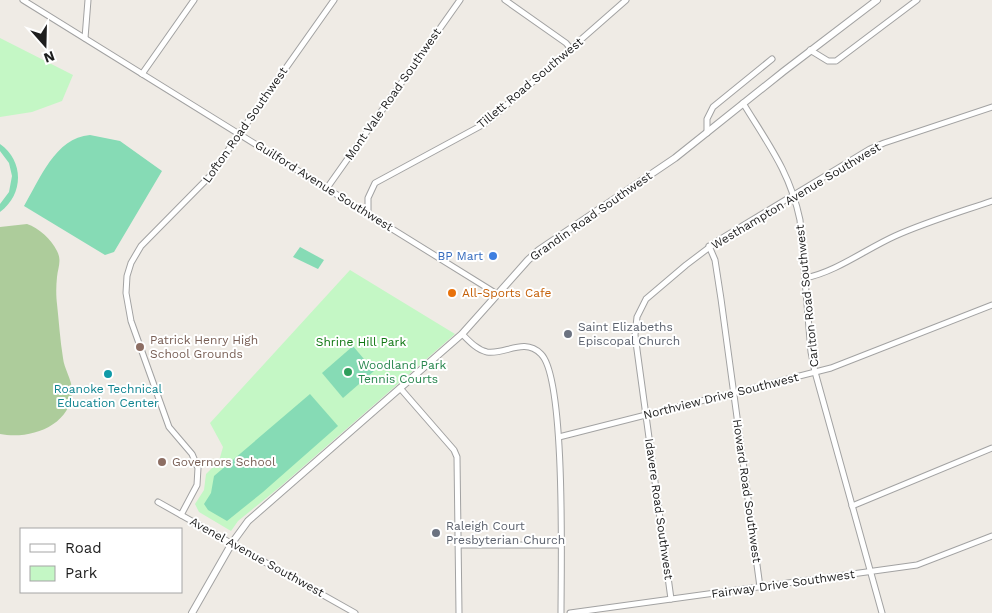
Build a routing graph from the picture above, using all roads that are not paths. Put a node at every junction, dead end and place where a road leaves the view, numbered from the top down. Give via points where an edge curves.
1 (23, 0) edge
2 (88, 0) edge
3 (194, 0) edge
4 (334, 0) edge
5 (460, 0) edge
6 (505, 0) edge
7 (626, 0) edge
8 (877, 0) edge
9 (917, 0) edge
10 (85, 38) junction
11 (571, 49) junction
12 (810, 50) junction
13 (772, 59) dead end
14 (142, 74) junction
15 (743, 104) junction
16 (992, 107) edge
17 (707, 133) junction
18 (239, 134) junction
19 (326, 188) junction
20 (794, 194) junction
21 (992, 201) edge
22 (368, 214) junction
23 (709, 246) junction
24 (805, 278) junction
25 (665, 282) joint
26 (497, 294) junction
27 (992, 305) edge
28 (462, 334) junction
29 (815, 372) junction
30 (400, 388) junction
31 (734, 393) junction
32 (646, 415) junction
33 (559, 437) junction
34 (992, 448) edge
35 (158, 502) dead end
36 (852, 506) junction
37 (181, 514) junction
38 (992, 536) edge
39 (232, 543) junction
40 (458, 545) junction
41 (561, 545) junction
42 (872, 572) junction
43 (760, 587) junction
44 (671, 599) junction
45 (192, 613) edge
46 (355, 613) edge
47 (459, 613) edge
48 (561, 613) edge
49 (570, 613) edge
50 (882, 613) edge

1 - 10 street, Guilford Avenue Southwest
2 - 10 street
3 - 14 street
4 - 18 street, Lofton Road Southwest
5 - 19 street, Mont Vale Road Southwest
6 - 11 street
7 - 11 street, Tillett Road Southwest
8 - 12 street, Grandin Road Southwest
9 - 12 street via 836,60 828,61
10 - 14 street, Guilford Avenue Southwest
11 - 22 street, Tillett Road Southwest via 486,123 380,179 372,187
12 - 15 street, Grandin Road Southwest
13 - 17 street via 713,107 707,119
14 - 18 street, Guilford Avenue Southwest
15 - 17 street, Grandin Road Southwest
15 - 20 street, Carlton Road Southwest via 784,169
16 - 20 street, Westhampton Avenue Southwest via 870,149
17 - 26 street, Grandin Road Southwest via 539,250
18 - 19 street, Guilford Avenue Southwest
18 - 37 street, Lofton Road Southwest via 209,178 141,246 131,264 127,281 131,320 169,427 196,462 197,485
19 - 22 street, Guilford Avenue Southwest
20 - 23 street, Westhampton Avenue Southwest
20 - 24 street, Carlton Road Southwest via 800,220
21 - 24 street via 917,227
22 - 26 street, Guilford Avenue Southwest
23 - 25 street, Westhampton Avenue Southwest
23 - 31 street, Howard Road Southwest via 715,260
24 - 29 street, Carlton Road Southwest
25 - 32 street, Idavere Road Southwest via 646,299 635,328
26 - 28 street, Grandin Road Southwest
27 - 29 street, Northview Drive Southwest
28 - 30 street, Grandin Road Southwest
28 - 33 street via 474,346 488,352 522,346 543,355 552,383
29 - 31 street, Northview Drive Southwest
29 - 36 street, Carlton Road Southwest
30 - 39 street, Grandin Road Southwest via 248,521
30 - 40 street via 456,453
31 - 32 street, Northview Drive Southwest
31 - 43 street, Howard Road Southwest
32 - 33 street, Northview Drive Southwest
32 - 44 street, Idavere Road Southwest
33 - 41 street
34 - 36 street
35 - 37 street, Avenel Avenue Southwest
36 - 42 street, Carlton Road Southwest
37 - 39 street, Avenel Avenue Southwest
38 - 42 street, Fairway Drive Southwest via 926,563
39 - 45 street, Grandin Road Southwest
39 - 46 street, Avenel Avenue Southwest
40 - 41 street
40 - 47 street
41 - 48 street
42 - 43 street, Fairway Drive Southwest
42 - 50 street, Carlton Road Southwest
43 - 44 street, Fairway Drive Southwest
44 - 49 street, Fairway Drive Southwest

